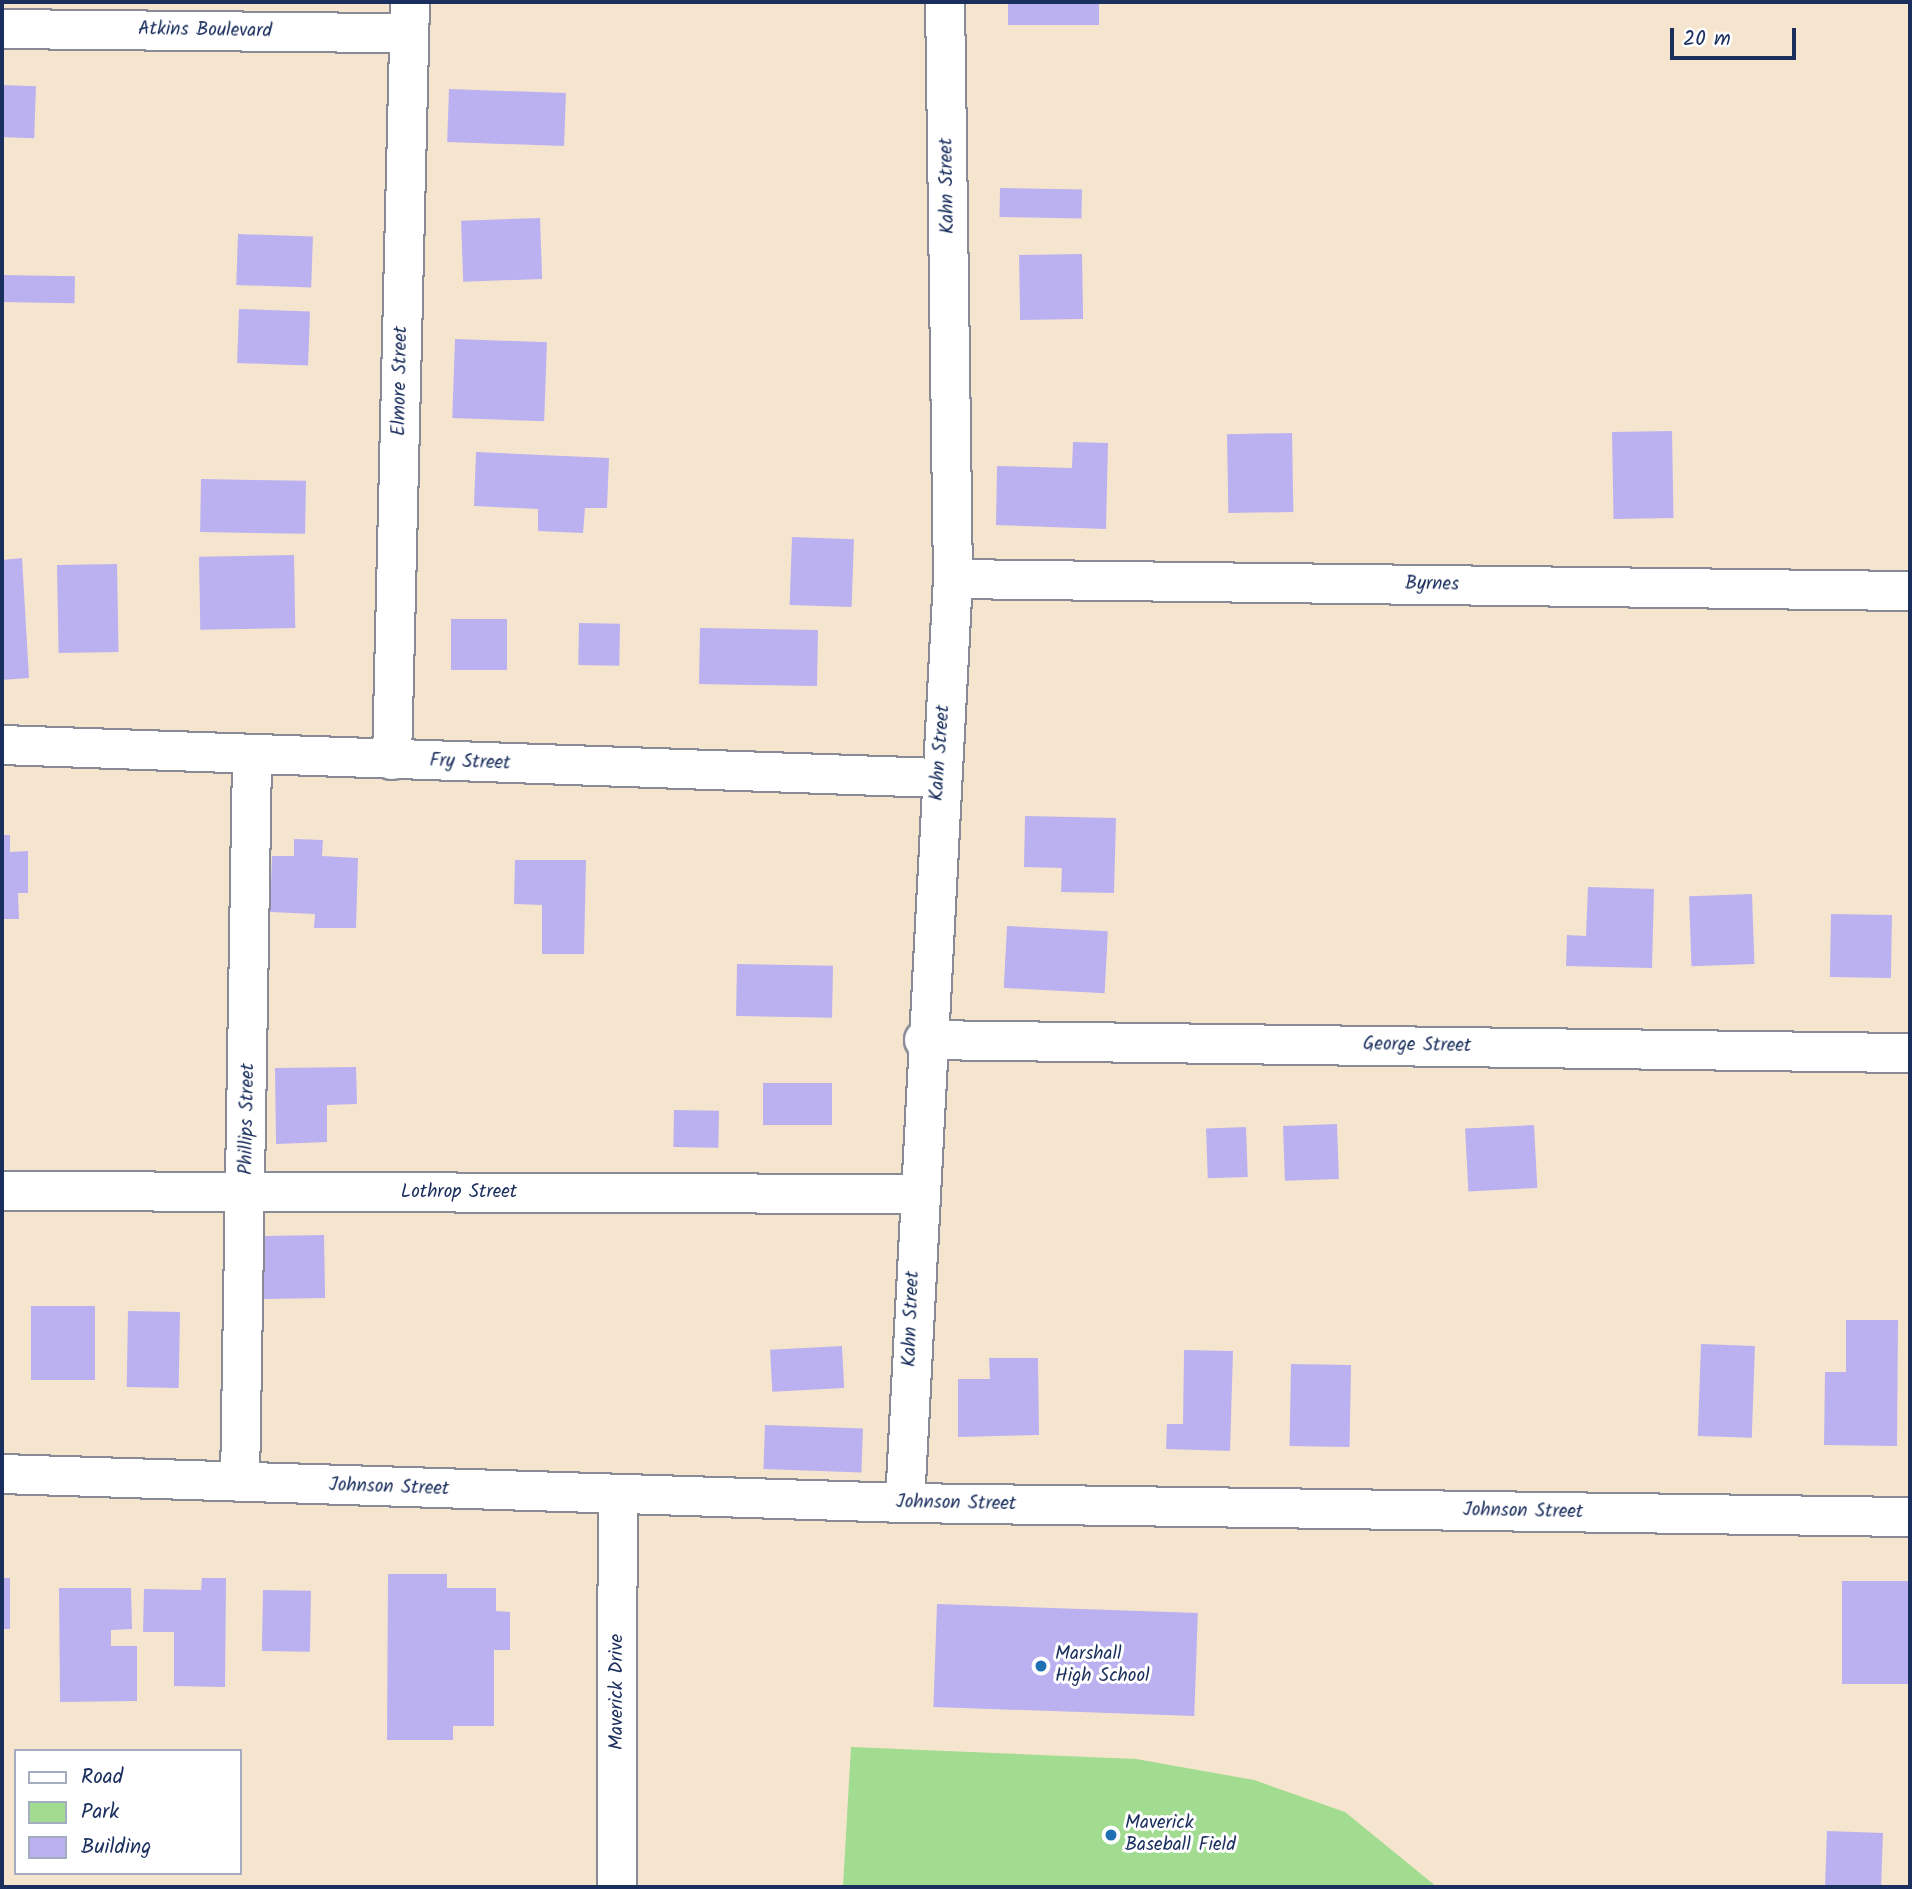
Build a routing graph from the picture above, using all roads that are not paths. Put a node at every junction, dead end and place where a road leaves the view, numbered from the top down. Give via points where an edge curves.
1 (945, 2) edge
2 (409, 17) edge
3 (2, 29) edge
4 (953, 579) junction
5 (1910, 591) edge
6 (2, 745) edge
7 (252, 756) junction
8 (392, 760) junction
9 (939, 778) junction
10 (924, 1040) junction
11 (1910, 1053) edge
12 (2, 1191) edge
13 (247, 1192) junction
14 (917, 1194) junction
15 (2, 1474) edge
16 (240, 1482) junction
17 (618, 1496) junction
18 (905, 1503) junction
19 (1910, 1517) edge
20 (617, 1887) edge

1 - 4 street, Kahn Street
2 - 3 street, Atkins Boulevard
2 - 8 street, Elmore Street
4 - 5 street, Byrnes
4 - 9 street, Kahn Street
6 - 7 street, Fry Street
7 - 8 street, Fry Street
7 - 13 street, Phillips Street
8 - 9 street, Fry Street
9 - 10 street, Kahn Street
10 - 11 street, George Street
10 - 14 street, Kahn Street
12 - 13 street, Lothrop Street
13 - 14 street, Lothrop Street
13 - 16 street, Phillips Street
14 - 18 street, Kahn Street
15 - 16 street, Johnson Street
16 - 17 street, Johnson Street
17 - 18 street, Johnson Street
17 - 20 street, Maverick Drive
18 - 19 street, Johnson Street

